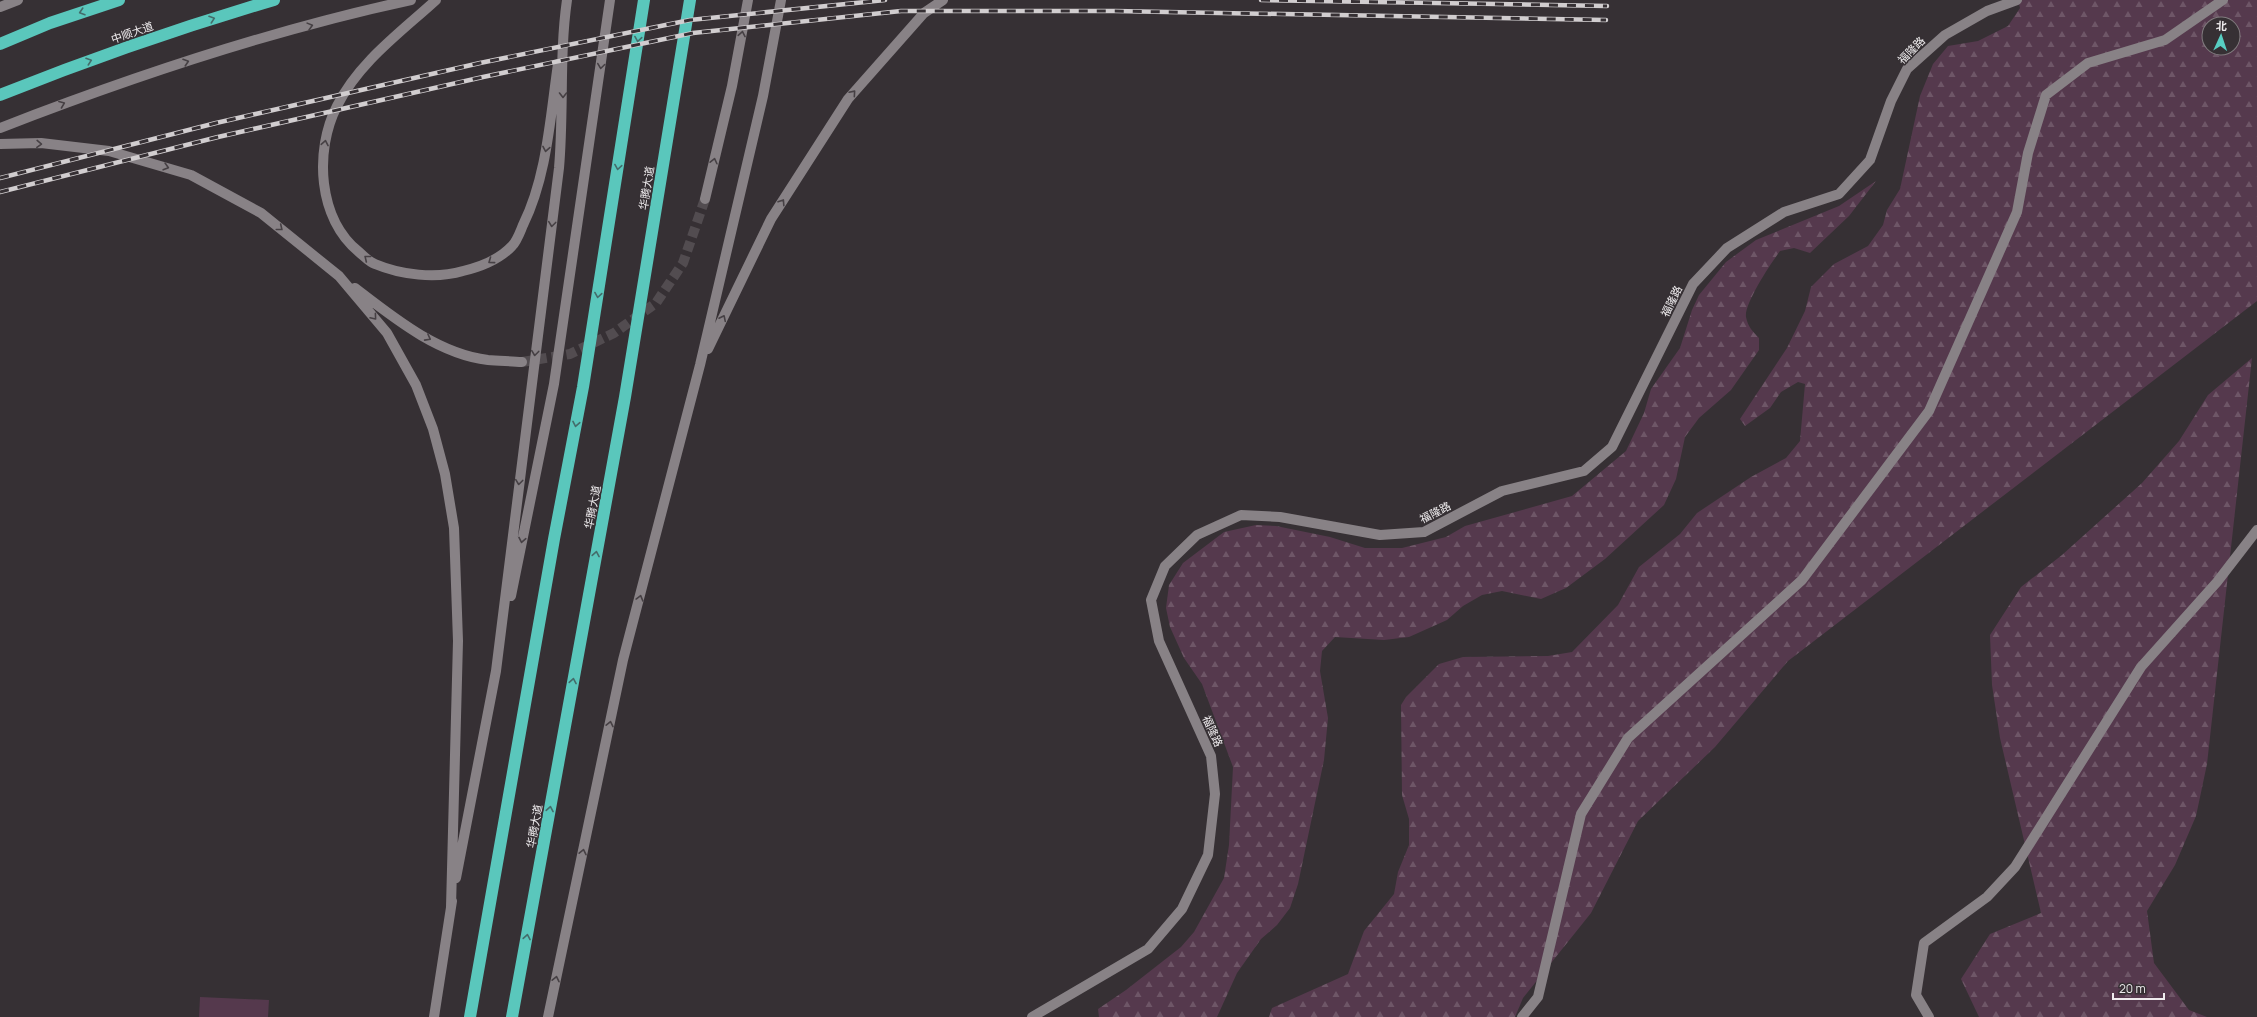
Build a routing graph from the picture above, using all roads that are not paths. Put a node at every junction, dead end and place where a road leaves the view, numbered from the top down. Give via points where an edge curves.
1 (18, 0) edge
2 (119, 0) edge
3 (274, 0) edge
4 (411, 0) edge
5 (436, 0) edge
6 (567, 0) edge
7 (610, 0) edge
8 (644, 0) edge
9 (690, 0) edge
10 (748, 0) edge
11 (781, 0) edge
12 (943, 0) edge
13 (2017, 0) edge
14 (2223, 0) edge
15 (0, 7) edge
16 (563, 27) junction
17 (0, 44) edge
18 (0, 94) edge
19 (0, 128) edge
20 (0, 144) edge
21 (705, 199) tunnel mouth
22 (339, 276) junction
23 (522, 362) tunnel mouth
24 (700, 365) junction
25 (2257, 530) edge
26 (496, 671) junction
27 (451, 907) junction
28 (434, 1017) edge
29 (470, 1017) edge
30 (512, 1017) edge
31 (548, 1017) edge
32 (1032, 1017) edge
33 (1522, 1017) edge
34 (1930, 1017) edge

1 - 15 main road
2 -> 17 highway via 50,23
18 -> 3 highway, 中顺大道 via 61,70
19 -> 4 main road via 76,98 230,47
16 -> 5 main road via 542,174 532,207 512,246 485,266 449,275 412,274 374,264 352,246 333,219 323,183 324,143 336,106 359,70
6 - 16 main road
7 -> 26 main road via 554,384
8 -> 29 highway via 583,387
30 -> 9 highway, 华腾大道 via 625,397
21 -> 10 main road via 732,86
11 - 24 main road via 763,96
24 -> 12 main road via 771,219 848,99 924,13
13 - 32 main road, 福隆路 via 1987,11 1945,35 1907,69 1891,101 1870,160 1839,194 1784,212 1727,248 1693,284 1612,447 1584,471 1502,491 1424,532 1380,535 1280,517 1240,515 1198,535 1166,566 1151,600 1158,641 1211,756 1215,794 1208,854 1182,909 1148,949
14 - 33 main road via 2165,40 2088,64 2046,95 2028,153 2017,212 1929,411 1802,580 1628,738 1581,814 1538,997
16 -> 26 main road via 563,126 559,168
20 -> 22 main road via 41,143 109,151 191,175 261,212
22 -> 23 main road via 400,323 449,349 487,360
22 -> 27 main road via 387,333 416,385 434,429 445,474 454,528 458,641
31 -> 24 main road via 623,660
25 - 34 main road via 2217,582 2141,667 2015,867 1987,897 1924,943 1916,995
26 - 27 main road
27 - 28 main road

